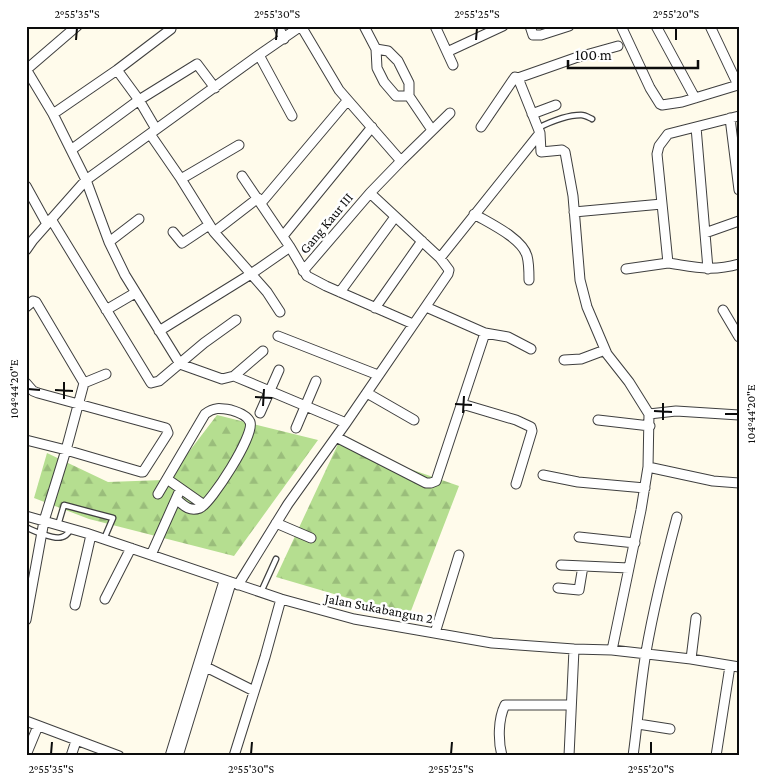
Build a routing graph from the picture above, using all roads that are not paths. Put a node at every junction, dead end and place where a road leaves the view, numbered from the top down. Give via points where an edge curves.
1 (77, 26) edge
2 (278, 26) edge
3 (364, 26) edge
4 (435, 26) edge
5 (503, 26) edge
6 (530, 26) edge
7 (569, 26) edge
8 (621, 26) edge
9 (656, 26) edge
10 (710, 26) edge
11 (172, 29) dead end
12 (284, 39) junction
13 (618, 46) dead end
14 (376, 49) junction
15 (447, 52) junction
16 (259, 55) junction
17 (454, 66) dead end
18 (27, 68) edge
19 (117, 70) junction
20 (518, 78) junction
21 (215, 88) junction
22 (409, 96) junction
23 (695, 98) junction
24 (139, 100) junction
25 (347, 100) junction
26 (556, 105) dead end
27 (450, 113) dead end
28 (53, 114) junction
29 (532, 114) junction
30 (292, 116) dead end
31 (734, 117) edge
32 (592, 119) dead end
33 (372, 127) junction
34 (481, 127) dead end
35 (696, 128) junction
36 (432, 130) junction
37 (539, 130) junction
38 (153, 131) junction
39 (239, 145) dead end
40 (71, 150) junction
41 (402, 161) junction
42 (242, 176) dead end
43 (181, 178) junction
44 (86, 180) junction
45 (26, 186) edge
46 (739, 190) edge
47 (370, 193) junction
48 (259, 201) junction
49 (662, 204) junction
50 (574, 212) junction
51 (474, 214) junction
52 (395, 216) junction
53 (139, 219) dead end
54 (49, 221) junction
55 (739, 222) edge
56 (211, 228) junction
57 (173, 232) dead end
58 (705, 233) junction
59 (283, 236) junction
60 (422, 241) junction
61 (109, 242) junction
62 (290, 247) junction
63 (26, 250) edge
64 (440, 258) junction
65 (668, 263) junction
66 (739, 264) edge
67 (626, 269) dead end
68 (708, 269) junction
69 (303, 271) junction
70 (251, 274) junction
71 (529, 280) dead end
72 (340, 292) junction
73 (135, 293) junction
74 (26, 307) edge
75 (426, 307) junction
76 (376, 308) junction
77 (106, 310) junction
78 (723, 310) dead end
79 (280, 312) dead end
80 (236, 320) dead end
81 (414, 324) junction
82 (159, 331) junction
83 (485, 333) junction
84 (278, 336) dead end
85 (739, 337) edge
86 (531, 349) dead end
87 (605, 350) junction
88 (263, 351) dead end
89 (564, 360) dead end
90 (180, 364) junction
91 (279, 370) dead end
92 (106, 374) dead end
93 (378, 375) junction
94 (234, 376) junction
95 (316, 381) dead end
96 (84, 382) junction
97 (26, 383) edge
98 (270, 391) junction
99 (367, 393) junction
100 (462, 404) junction
101 (78, 405) junction
102 (306, 405) junction
103 (260, 413) dead end
104 (649, 414) junction
105 (739, 415) edge
106 (414, 420) dead end
107 (598, 420) dead end
108 (346, 423) junction
109 (650, 426) junction
110 (296, 428) dead end
111 (336, 437) junction
112 (26, 440) edge
113 (66, 450) junction
114 (648, 467) junction
115 (543, 474) dead end
116 (167, 479) junction
117 (739, 483) edge
118 (516, 484) dead end
119 (644, 488) junction
120 (180, 490) junction
121 (158, 494) dead end
122 (176, 500) junction
123 (204, 505) junction
124 (26, 516) edge
125 (677, 517) dead end
126 (44, 521) junction
127 (276, 523) junction
128 (58, 525) junction
129 (26, 527) edge
130 (71, 529) junction
131 (42, 534) junction
132 (91, 535) junction
133 (311, 538) dead end
134 (579, 538) dead end
135 (104, 539) junction
136 (635, 543) junction
137 (131, 548) junction
138 (151, 555) junction
139 (459, 555) dead end
140 (276, 559) dead end
141 (561, 565) dead end
142 (583, 566) junction
143 (629, 568) junction
144 (231, 583) junction
145 (558, 588) dead end
146 (261, 592) junction
147 (105, 599) dead end
148 (281, 599) junction
149 (75, 604) dead end
150 (696, 618) dead end
151 (26, 620) edge
152 (434, 633) junction
153 (574, 649) junction
154 (612, 650) junction
155 (646, 654) junction
156 (691, 659) junction
157 (734, 666) edge
158 (206, 667) junction
159 (254, 691) junction
160 (570, 705) junction
161 (26, 721) edge
162 (638, 724) junction
163 (38, 726) junction
164 (670, 729) dead end
165 (76, 741) junction
166 (26, 755) edge
167 (71, 756) edge
168 (119, 756) edge
169 (170, 756) edge
170 (178, 756) edge
171 (234, 756) edge
172 (502, 756) edge
173 (569, 756) edge
174 (633, 756) edge
175 (716, 756) edge

1 - 18 street
2 - 12 street
3 - 14 street
4 - 15 street
5 - 15 street
6 - 7 street via 533,34 541,35
8 - 23 street via 660,104
9 - 23 street
10 - 23 street via 738,84
11 - 19 street
12 - 16 street
12 - 25 street via 301,26
13 - 20 street
14 - 22 street via 388,52 398,62 409,83
14 - 22 street via 376,64 384,82 396,96
15 - 17 street
16 - 21 street
16 - 30 street
18 - 28 street
19 - 24 street
19 - 28 street
20 - 29 street
20 - 34 street via 514,77
21 - 24 street via 197,64
21 - 38 street
22 - 36 street
24 - 38 street
24 - 40 street
25 - 33 street
25 - 48 street
26 - 29 street
27 - 36 street, Gang Kaur III
28 - 40 street
29 - 37 street
31 - 35 street
31 - 46 street
32 - 37 lane via 583,114
33 - 41 street
33 - 59 street
35 - 49 street via 668,134 659,146
35 - 58 street
36 - 41 street, Gang Kaur III
37 - 50 street via 541,152 565,152
37 - 51 street
38 - 43 street
38 - 44 street
39 - 43 street
40 - 44 street
41 - 47 street, Gang Kaur III
42 - 48 street
43 - 56 street
44 - 54 street
44 - 61 street
45 - 54 street
47 - 52 street
47 - 69 street, Gang Kaur III
48 - 56 street
48 - 59 street
49 - 50 street
49 - 65 street
50 - 87 street via 580,280
51 - 64 street
51 - 71 street via 510,236 525,250
52 - 60 street
52 - 72 street
53 - 61 street
54 - 63 street
54 - 77 street
55 - 58 street
56 - 57 street via 182,243
56 - 70 street
58 - 68 street
59 - 62 street
60 - 64 street
60 - 76 street
61 - 73 street
62 - 69 street
62 - 70 street
64 - 75 street via 449,272
65 - 67 street
65 - 68 street
66 - 68 street
69 - 72 street
70 - 79 street
70 - 82 street
72 - 76 street
73 - 77 street
73 - 82 street
74 - 96 street via 36,302
75 - 81 street
75 - 83 street
76 - 81 street
77 - 90 street via 151,383 159,381
78 - 85 street
80 - 90 street
81 - 93 street
82 - 90 street
83 - 86 street via 508,337
83 - 100 street
84 - 93 street
87 - 89 street via 581,359
87 - 104 street
88 - 94 street
90 - 94 street via 222,378
91 - 98 street
92 - 96 street
93 - 99 street
94 - 98 street
95 - 102 street
96 - 101 street
97 - 101 street via 33,391
98 - 102 street
98 - 103 street
99 - 106 street
99 - 108 street
100 - 111 street via 436,481 431,483
100 - 118 street via 531,427
101 - 113 street
101 - 113 street via 166,428 168,433 142,472
102 - 108 street
102 - 110 street
104 - 105 street via 676,411
104 - 109 street
107 - 109 street
108 - 111 street
109 - 114 street
111 - 127 street
112 - 113 street
113 - 126 street
114 - 117 street
114 - 119 street
115 - 119 street via 578,482
116 - 120 street
116 - 121 street
116 - 123 street via 209,411 222,408 246,416 250,426 239,456
119 - 136 street
120 - 122 street
120 - 123 street
122 - 123 street via 187,509 194,510
122 - 138 street
124 - 126 street, Jalan Sukabangun 2
125 - 155 street
126 - 128 street, Jalan Sukabangun 2
126 - 131 street
127 - 133 street
127 - 144 street
128 - 130 street, Jalan Sukabangun 2
128 - 135 lane via 64,505 113,518
129 - 131 lane
130 - 131 lane via 61,538
130 - 132 street, Jalan Sukabangun 2
131 - 151 street
132 - 135 street, Jalan Sukabangun 2
132 - 149 street
134 - 136 street
135 - 137 street, Jalan Sukabangun 2
136 - 143 street
137 - 138 street, Jalan Sukabangun 2
137 - 147 street
138 - 144 street, Jalan Sukabangun 2
139 - 152 street
140 - 146 lane
141 - 142 street
142 - 143 street
142 - 145 street via 579,590
143 - 154 street
144 - 146 street, Jalan Sukabangun 2
144 - 158 street
144 - 169 street
146 - 148 street, Jalan Sukabangun 2
148 - 152 street, Jalan Sukabangun 2 via 354,619
148 - 159 street
150 - 156 street
152 - 153 street, Jalan Sukabangun 2 via 492,643
153 - 154 street, Jalan Sukabangun 2
153 - 160 street
154 - 155 street, Jalan Sukabangun 2
155 - 156 street, Jalan Sukabangun 2
155 - 162 street
156 - 157 street, Jalan Sukabangun 2
157 - 175 street
158 - 159 street
158 - 170 street
159 - 171 street
160 - 172 street via 505,705 500,724
160 - 173 street
161 - 163 street
162 - 164 street
162 - 174 street
163 - 165 street
163 - 166 street
165 - 167 street
165 - 168 street

